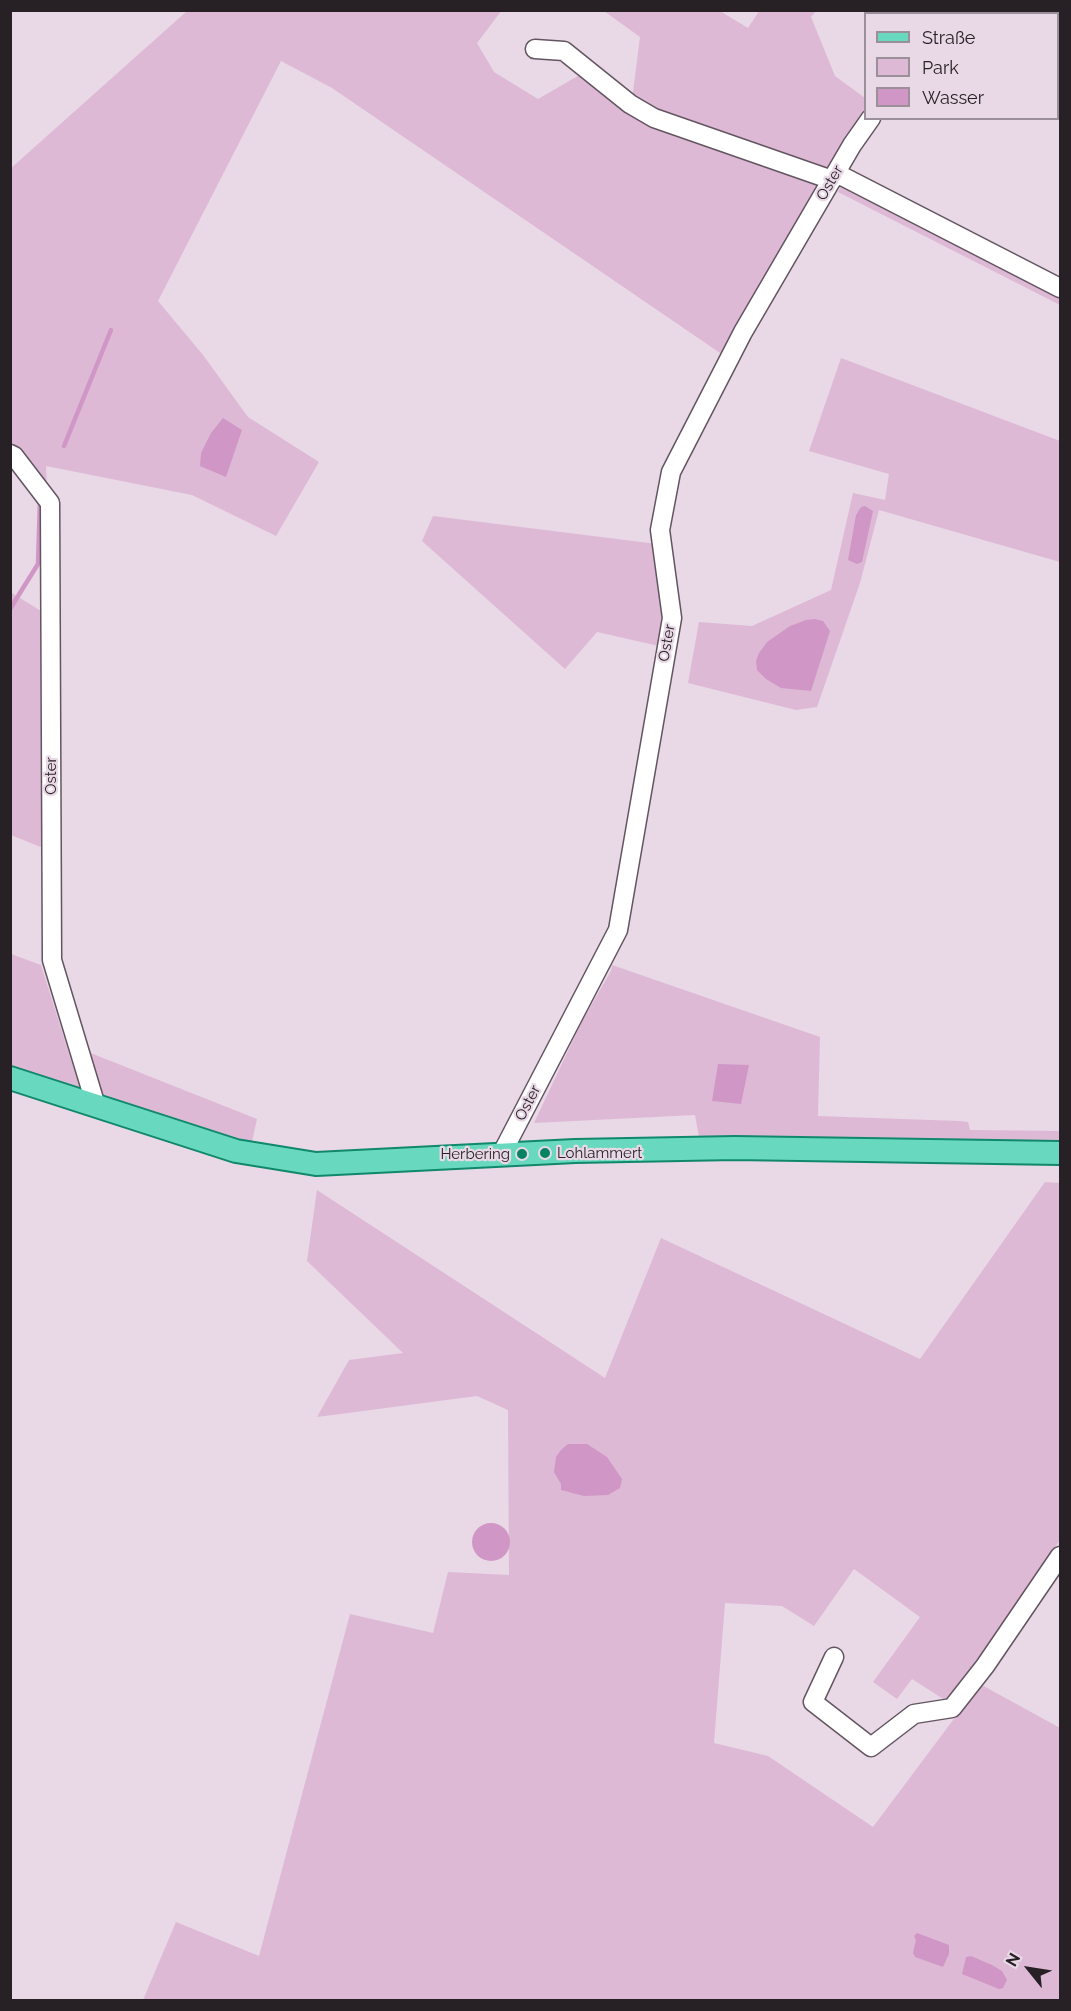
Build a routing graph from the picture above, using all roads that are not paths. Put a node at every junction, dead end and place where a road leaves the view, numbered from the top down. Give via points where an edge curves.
1 (535, 49) dead end
2 (870, 120) edge
3 (834, 177) junction
4 (1060, 288) edge
5 (10, 454) edge
6 (10, 1077) edge
7 (96, 1106) junction
8 (1060, 1153) edge
9 (501, 1155) junction
10 (1060, 1556) edge
11 (834, 1657) dead end

1 - 3 street via 564,51 630,104 654,118
2 - 3 street, Oster
3 - 4 street
3 - 9 street, Oster via 743,332 671,472 660,530 672,618 618,930
5 - 7 street, Oster via 50,503 52,960
6 - 7 main road
7 - 9 main road via 236,1151 316,1164
8 - 9 main road via 735,1148
10 - 11 street via 952,1708 914,1714 871,1747 813,1702

